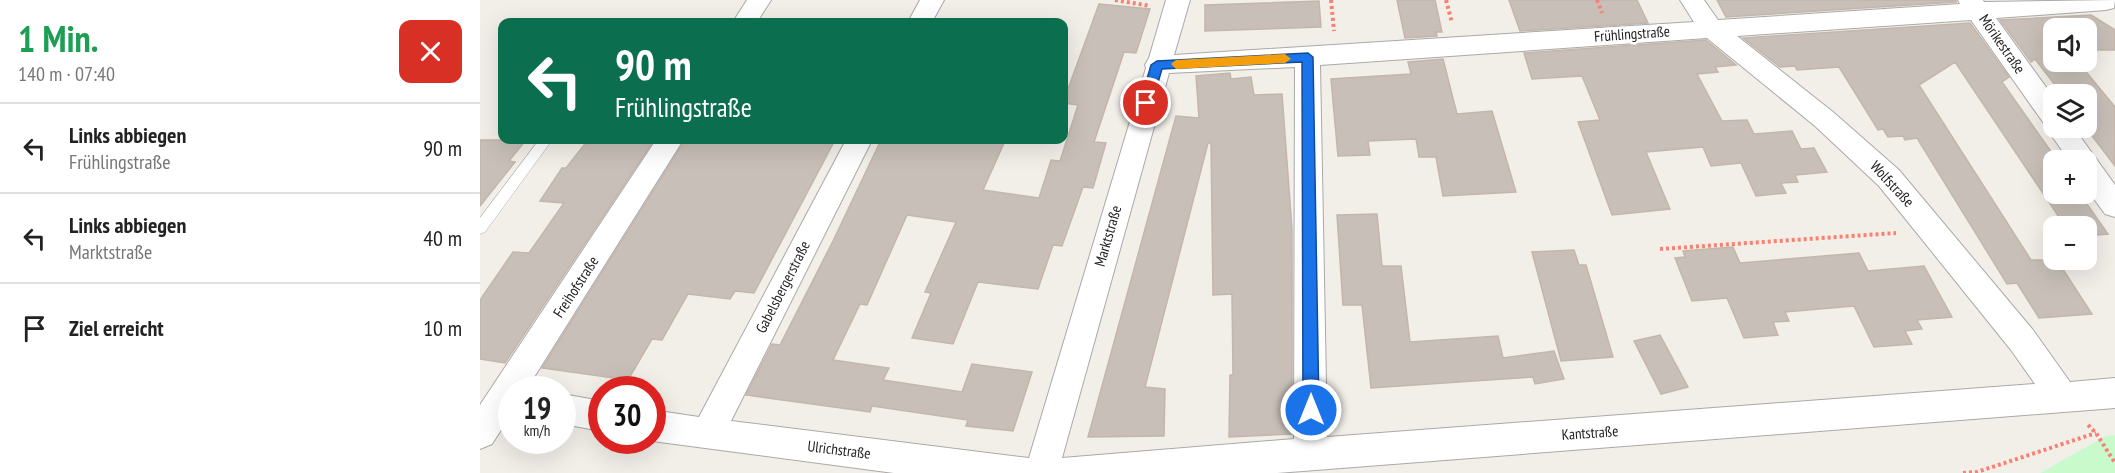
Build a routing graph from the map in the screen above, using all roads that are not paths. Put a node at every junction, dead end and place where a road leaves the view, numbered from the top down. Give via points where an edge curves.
1 (759, 0) edge
2 (932, 0) edge
3 (1692, 0) edge
4 (2109, 3) edge
5 (1176, 5) edge
6 (1974, 5) edge
7 (748, 18) edge
8 (922, 18) edge
9 (1712, 28) junction
10 (1308, 57) junction
11 (1157, 65) junction
12 (2043, 102) edge
13 (543, 144) edge
14 (667, 144) edge
15 (857, 144) edge
16 (2097, 181) edge
17 (2115, 206) edge
18 (480, 228) edge
19 (513, 376) edge
20 (2115, 393) edge
21 (2062, 397) junction
22 (498, 399) edge
23 (666, 427) edge
24 (480, 433) edge
25 (707, 434) junction
26 (1311, 455) junction
27 (1026, 473) edge
28 (1041, 473) edge
29 (1065, 473) edge

1 - 7 street
2 - 8 street
3 - 9 street, Wolfstraße
4 - 6 street, Frühlingstraße
5 - 11 street, Marktstraße
6 - 9 street, Frühlingstraße
6 - 12 street, Mörikestraße
9 - 10 street, Frühlingstraße
9 - 21 street, Wolfstraße via 1889,178 2022,340
10 - 11 street, Frühlingstraße
10 - 26 street
11 - 28 street, Marktstraße
13 - 18 lane
14 - 19 street, Freihofstraße
15 - 25 street, Gabelsbergerstraße
16 - 17 street
20 - 21 street, Kantstraße
21 - 26 street, Kantstraße
22 - 24 street, Freihofstraße
23 - 25 street, Ulrichstraße
25 - 27 street, Ulrichstraße
26 - 29 street, Kantstraße

